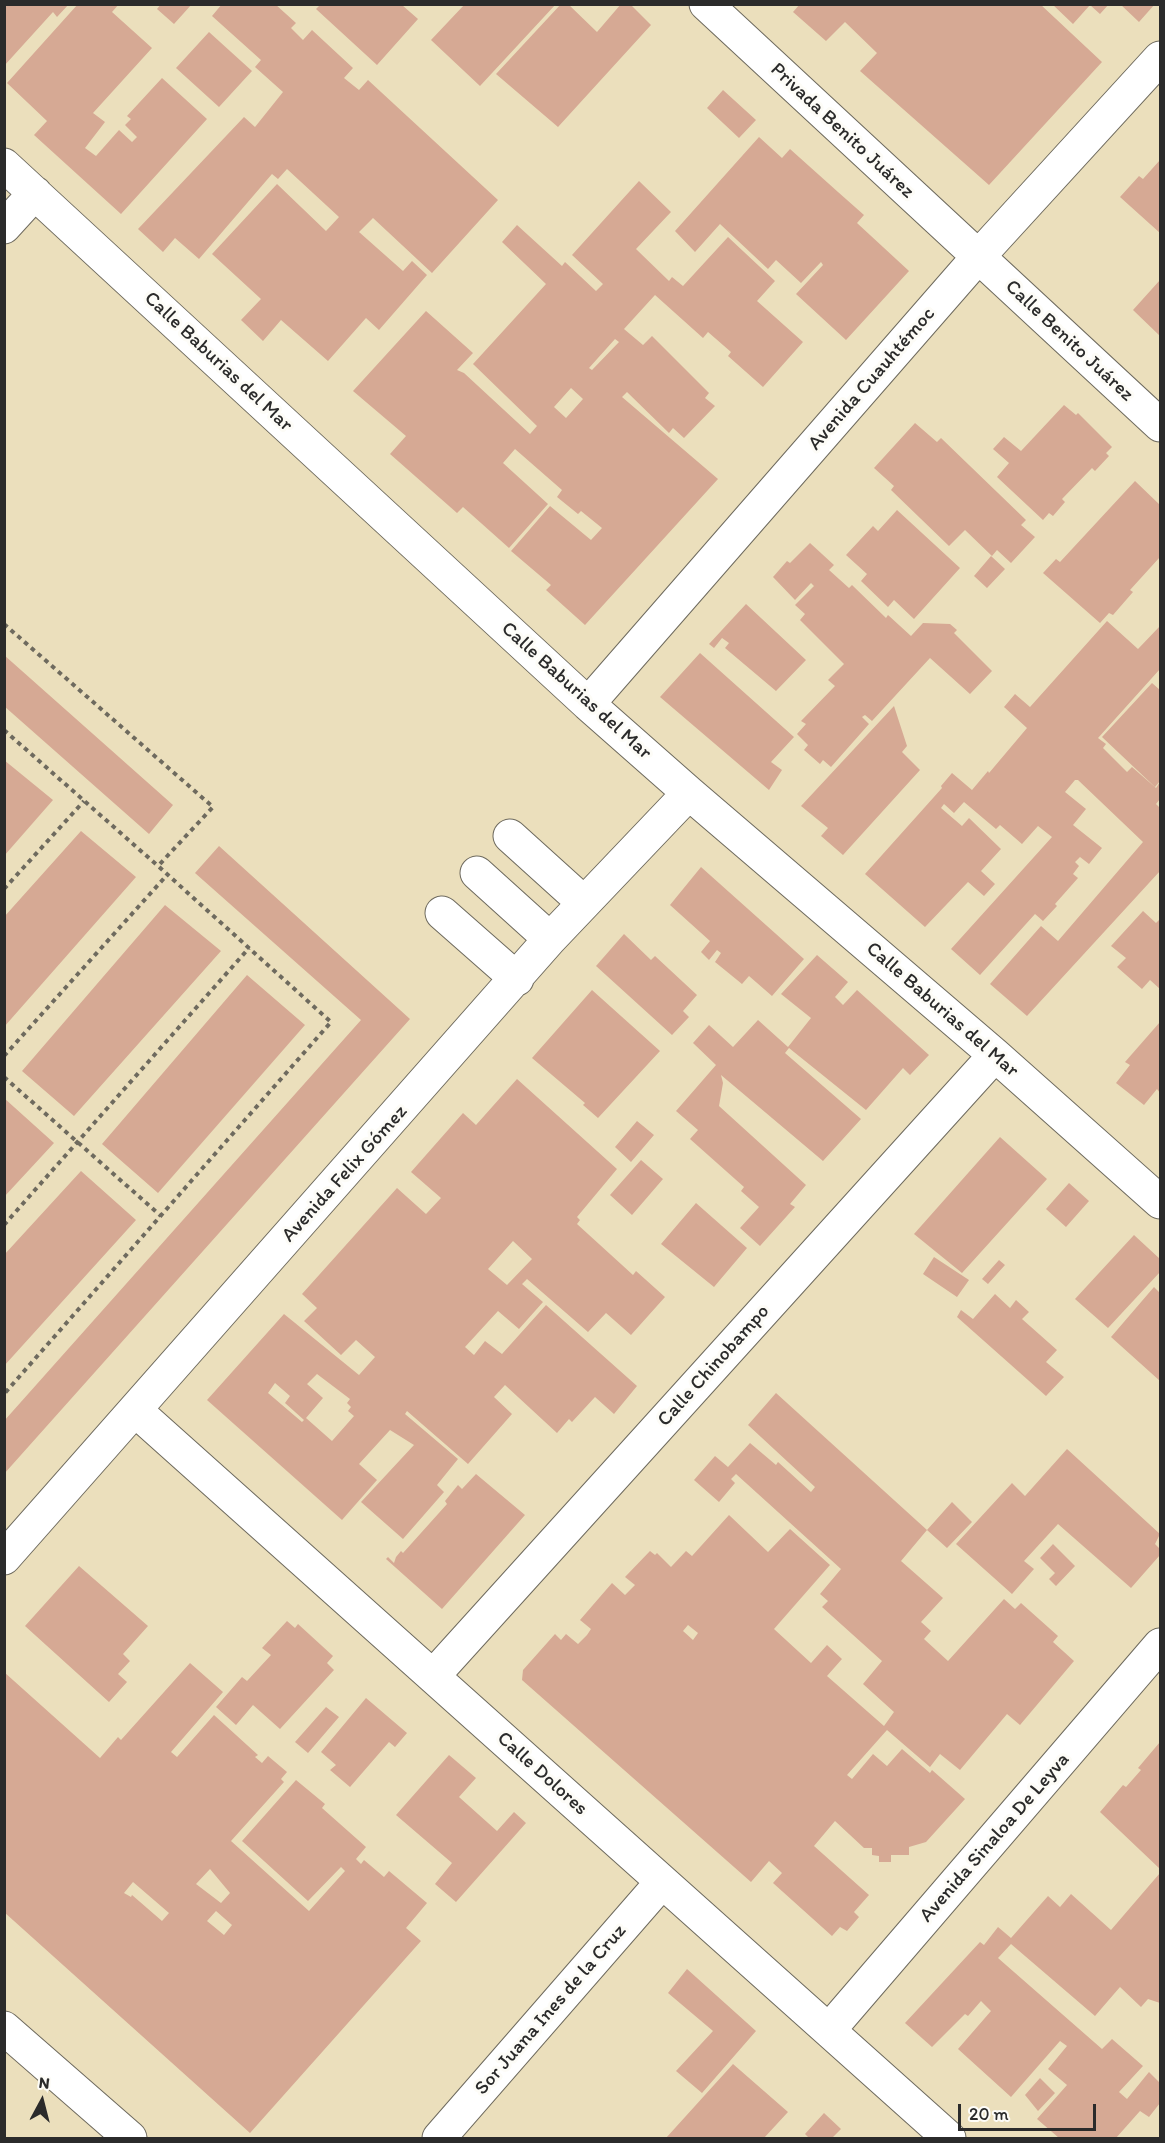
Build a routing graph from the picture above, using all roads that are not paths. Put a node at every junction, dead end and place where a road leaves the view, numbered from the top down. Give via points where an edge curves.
1 (706, 4) edge
2 (1161, 58) edge
3 (4, 165) edge
4 (35, 193) junction
5 (4, 226) edge
6 (978, 257) junction
7 (1161, 425) edge
8 (588, 704) junction
9 (688, 793) junction
10 (510, 836) dead end
11 (477, 873) dead end
12 (584, 902) junction
13 (442, 913) dead end
14 (550, 939) junction
15 (517, 978) junction
16 (995, 1055) junction
17 (1161, 1202) edge
18 (135, 1410) junction
19 (4, 1558) edge
20 (1161, 1645) edge
21 (433, 1676) junction
22 (662, 1882) junction
23 (4, 2028) edge
24 (829, 2030) junction
25 (130, 2139) edge
26 (440, 2139) edge
27 (949, 2139) edge

1 - 6 street, Privada Benito Juárez
2 - 6 street, Avenida Cuauhtémoc
3 - 4 street, Calle Baburias del Mar
4 - 5 street
4 - 8 street, Calle Baburias del Mar
6 - 7 street, Calle Benito Juárez
6 - 8 street, Avenida Cuauhtémoc
8 - 9 street, Calle Baburias del Mar
9 - 12 street, Avenida Felix Gómez
9 - 16 street, Calle Baburias del Mar
10 - 12 street
11 - 14 street
12 - 14 street, Avenida Felix Gómez
13 - 15 street
14 - 15 street, Avenida Felix Gómez
15 - 18 street, Avenida Felix Gómez
16 - 17 street, Calle Baburias del Mar
16 - 21 street, Calle Chinobampo
18 - 19 street, Avenida Felix Gómez
18 - 21 street, Calle Dolores
20 - 24 street, Avenida Sinaloa De Leyva
21 - 22 street, Calle Dolores
22 - 24 street, Calle Dolores
22 - 26 street, Sor Juana Ines de la Cruz
23 - 25 street
24 - 27 street, Calle Dolores

